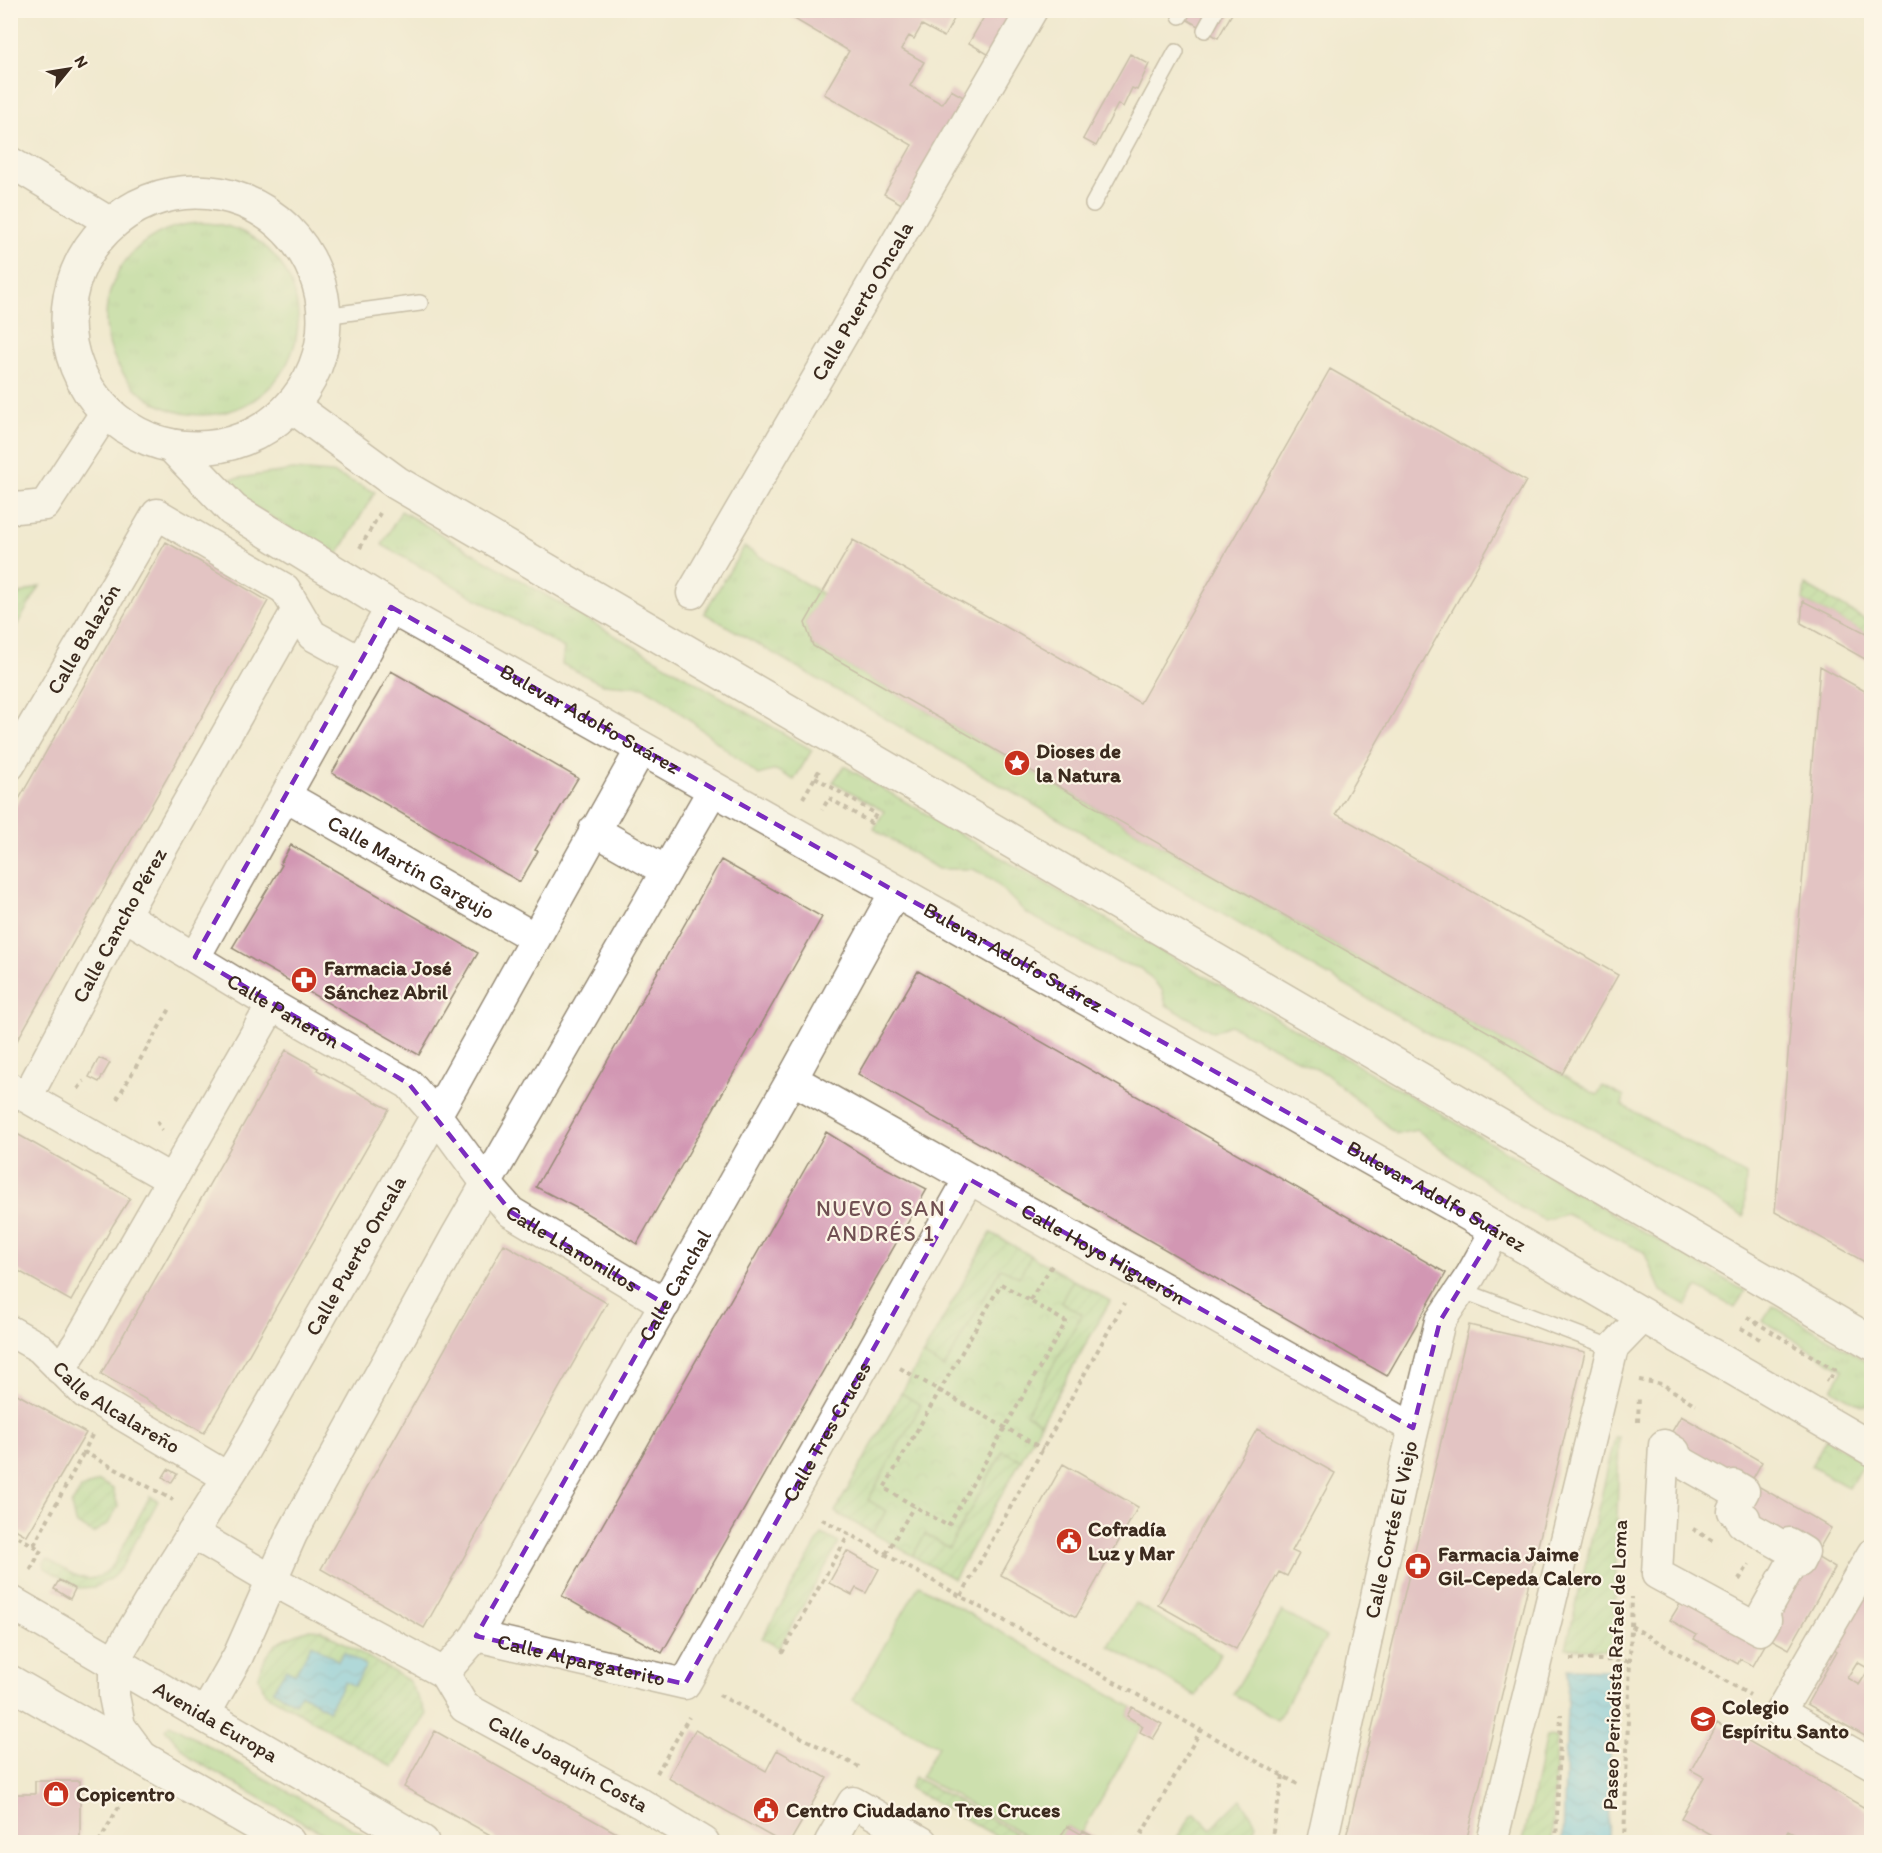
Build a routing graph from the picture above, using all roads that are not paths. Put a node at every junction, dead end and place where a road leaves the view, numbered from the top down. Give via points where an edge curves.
1 (1032, 10) edge
2 (1216, 10) edge
3 (1204, 30) dead end
4 (1176, 52) dead end
5 (10, 162) edge
6 (1093, 204) dead end
7 (111, 223) junction
8 (420, 303) dead end
9 (324, 316) junction
10 (292, 405) junction
11 (107, 410) junction
12 (172, 446) junction
13 (10, 505) edge
14 (698, 576) dead end
15 (391, 607) junction
16 (297, 610) junction
17 (361, 663) junction
18 (641, 749) junction
19 (10, 765) edge
20 (714, 788) junction
21 (286, 796) junction
22 (594, 830) junction
23 (666, 871) junction
24 (895, 892) junction
25 (124, 915) junction
26 (535, 938) junction
27 (195, 957) junction
28 (272, 1005) junction
29 (792, 1079) junction
30 (19, 1092) edge
31 (436, 1115) junction
32 (969, 1179) junction
33 (172, 1180) junction
34 (486, 1183) junction
35 (1496, 1230) junction
36 (1461, 1290) junction
37 (665, 1304) junction
38 (1643, 1317) junction
39 (10, 1331) edge
40 (1872, 1343) edge
41 (1613, 1348) junction
42 (60, 1369) junction
43 (1413, 1428) junction
44 (1872, 1449) edge
45 (227, 1477) junction
46 (197, 1525) junction
47 (1872, 1554) edge
48 (272, 1580) junction
49 (10, 1602) edge
50 (1722, 1610) joint
51 (476, 1636) junction
52 (114, 1661) junction
53 (444, 1674) junction
54 (10, 1682) edge
55 (689, 1697) joint
56 (205, 1714) junction
57 (145, 1761) junction
58 (1872, 1764) edge
59 (288, 1842) edge
60 (422, 1842) edge
61 (704, 1842) edge
62 (830, 1842) edge
63 (922, 1842) edge
64 (1322, 1842) edge
65 (1492, 1842) edge

1 - 14 street, Calle Puerto Oncala
2 - 3 lane
4 - 6 lane
5 - 7 street
7 - 9 street via 138,205 168,194 200,191 232,196 287,229 307,255 319,284
7 - 11 street via 84,257 70,298 70,342 85,383
8 - 9 lane
9 - 10 street via 321,348 310,379
10 - 12 street via 272,424 246,438 197,448
10 - 40 street via 397,483
11 - 12 street via 122,424
11 - 13 street via 45,505
12 - 15 street, Bulevar Adolfo Suárez via 233,510
15 - 17 street
15 - 18 street, Bulevar Adolfo Suárez
16 - 17 street via 312,635
16 - 19 street, Calle Balazón via 285,589 157,514
16 - 25 street, Calle Cancho Pérez
17 - 21 street
18 - 20 street, Bulevar Adolfo Suárez
18 - 22 street, Calle Puerto Oncala
20 - 23 street
20 - 24 street, Bulevar Adolfo Suárez
21 - 26 street, Calle Martín Gargujo
21 - 27 street
22 - 23 street
22 - 26 street, Calle Puerto Oncala
23 - 34 street
24 - 29 street, Calle Canchal
24 - 35 street, Bulevar Adolfo Suárez
25 - 27 street, Calle Panerón
25 - 30 street, Calle Cancho Pérez
26 - 31 street, Calle Puerto Oncala
27 - 28 street, Calle Panerón
28 - 31 street, Calle Panerón via 409,1084
28 - 33 street
29 - 32 street, Calle Hoyo Higuerón
29 - 37 street, Calle Canchal
30 - 33 street, Calle Cancho Pérez
31 - 34 street, Calle Panerón
31 - 45 street, Calle Puerto Oncala
32 - 43 street, Calle Hoyo Higuerón
32 - 55 street, Calle Tres Cruces via 872,1352
33 - 42 street
34 - 37 street, Calle Llanonillos via 511,1212
34 - 48 street via 292,1534
35 - 36 street, Calle Cortés El Viejo
35 - 38 street, Bulevar Adolfo Suárez
36 - 41 lane
36 - 43 street, Calle Cortés El Viejo via 1440,1321
37 - 51 street, Calle Canchal
38 - 41 street
38 - 44 street, Bulevar Adolfo Suárez
39 - 42 street, Calle Alcalareño via 40,1348
41 - 65 street
42 - 45 street, Calle Alcalareño via 84,1393
43 - 64 street, Calle Cortés El Viejo
45 - 46 street, Calle Puerto Oncala
46 - 48 street
46 - 52 street, Calle Puerto Oncala
47 - 58 street via 1780,1712
48 - 53 street
48 - 56 street
49 - 52 street, Avenida Europa
50 - 50 street via 1760,1630 1766,1620 1761,1618 1794,1559 1798,1562 1804,1552 1789,1543 1786,1548 1742,1523 1745,1518 1733,1511 1744,1491 1734,1485 1731,1490 1672,1457 1675,1452 1664,1446 1657,1574
51 - 53 street, Calle Canchal
51 - 55 street, Calle Alpargaterito
52 - 56 street, Avenida Europa
52 - 57 street via 114,1695 120,1726
53 - 61 street, Calle Joaquín Costa via 464,1707
54 - 57 street
56 - 60 street, Avenida Europa
57 - 59 street
62 - 63 street via 853,1802

